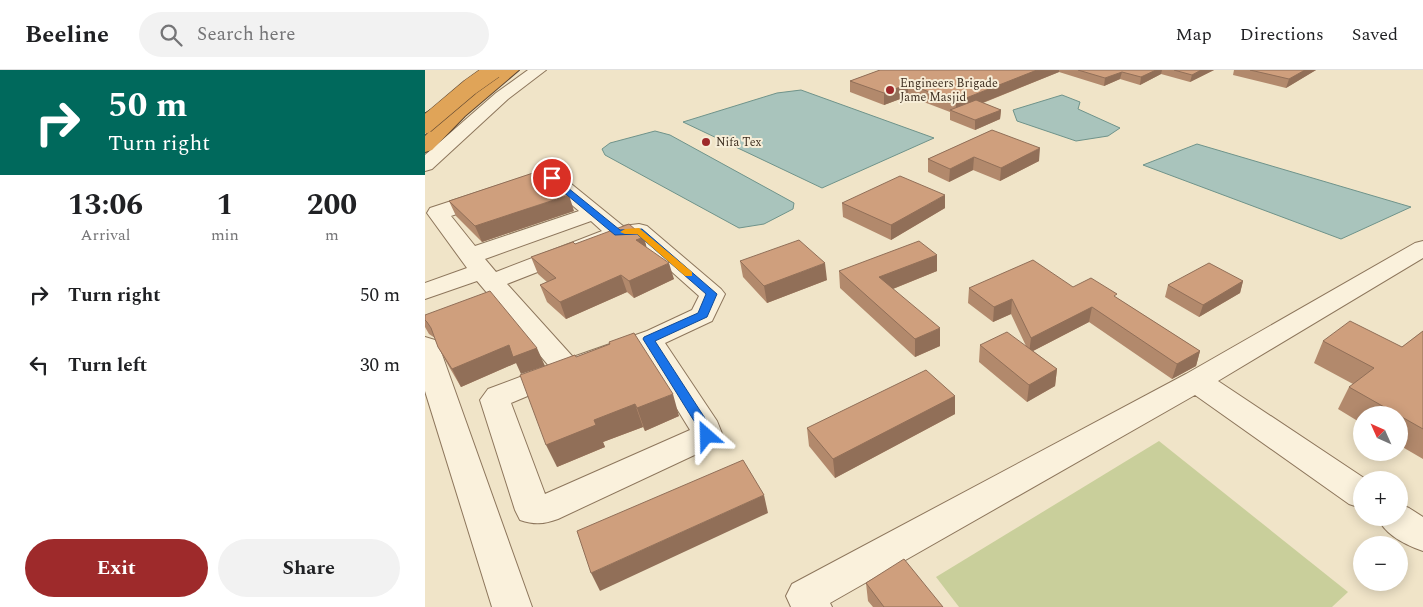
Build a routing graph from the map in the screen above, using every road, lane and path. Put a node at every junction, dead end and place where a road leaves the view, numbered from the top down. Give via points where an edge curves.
1 (494, 70) edge
2 (511, 70) edge
3 (538, 70) edge
4 (425, 125) edge
5 (425, 146) edge
6 (425, 165) edge
7 (594, 213) junction
8 (618, 233) junction
9 (1423, 248) edge
10 (481, 270) junction
11 (425, 291) edge
12 (648, 339) junction
13 (425, 346) edge
14 (567, 369) junction
15 (1196, 381) junction
16 (1353, 489) edge
17 (1408, 526) edge
18 (1423, 536) edge
19 (801, 603) edge
20 (512, 607) edge

1 - 4 highway, bridge
2 - 5 highway via 459,112
3 - 6 street via 502,96
7 - 8 street
7 - 10 street
7 - 10 street via 552,178 538,179 438,213
8 - 10 street
8 - 12 street via 639,231 712,294 703,315
9 - 15 street
10 - 11 street
10 - 14 street
12 - 14 street
12 - 14 street via 706,429 707,436 546,509 533,510 495,400
13 - 20 street
15 - 16 street
15 - 19 street
17 - 18 street

